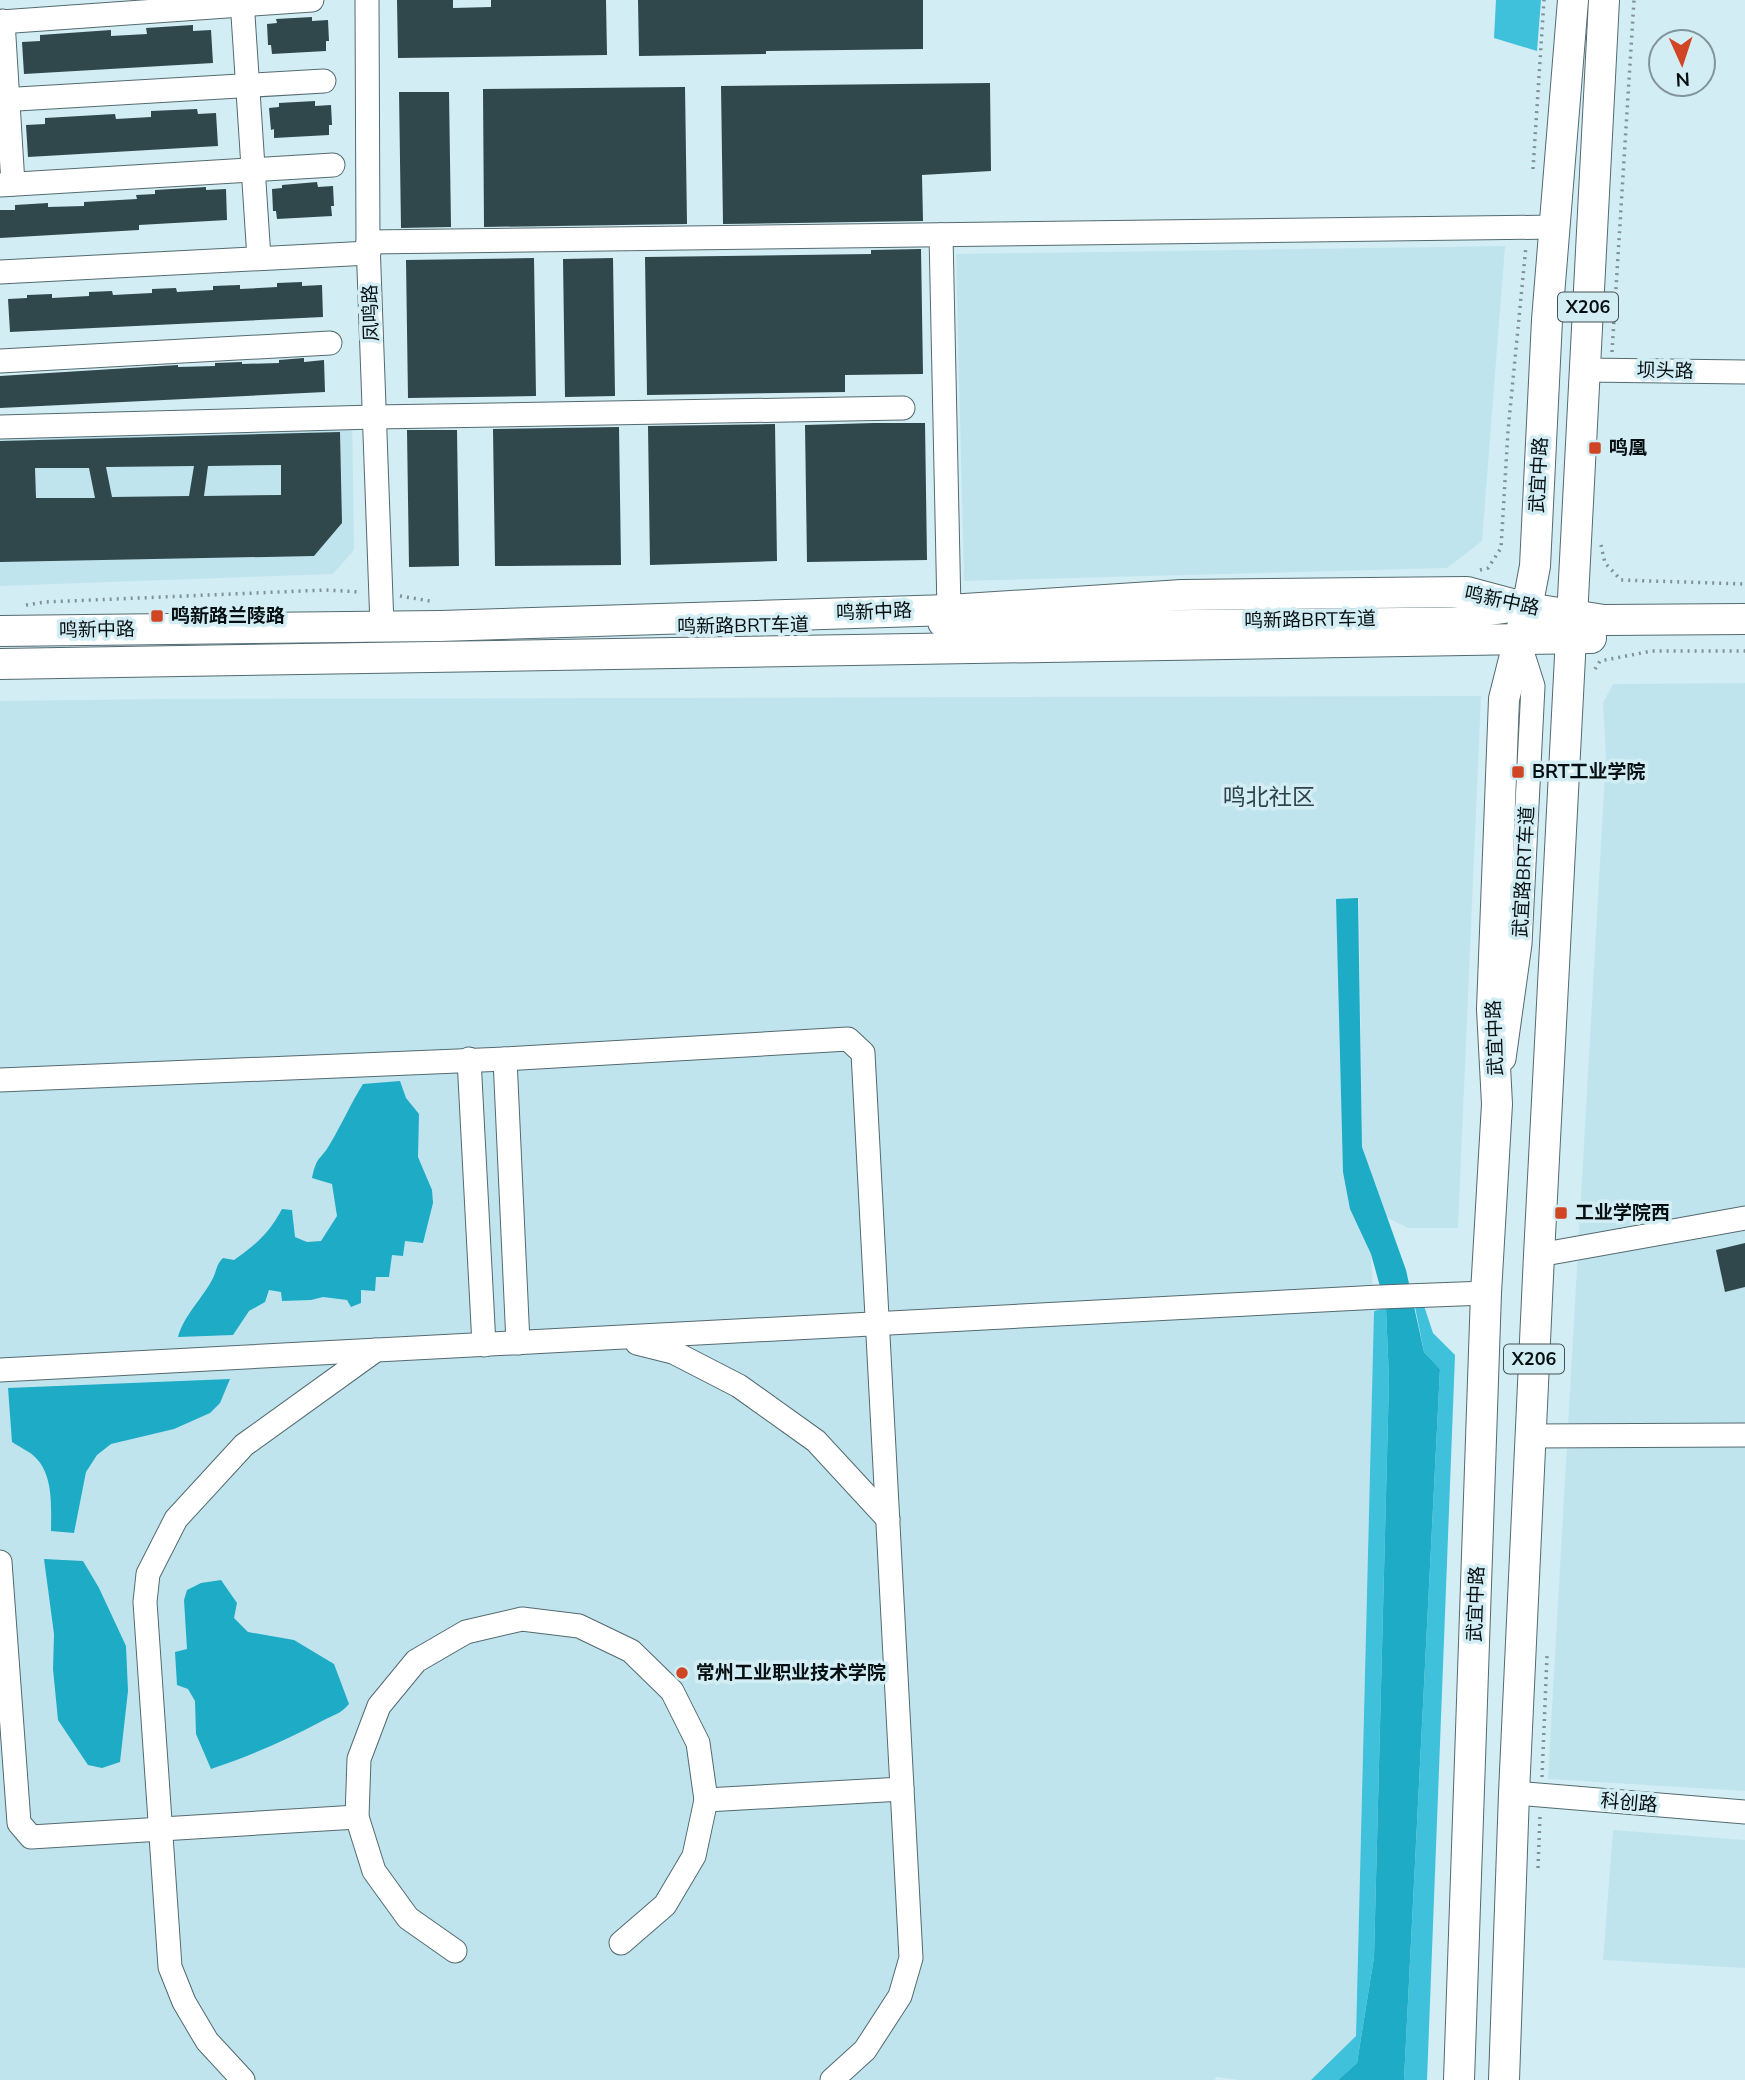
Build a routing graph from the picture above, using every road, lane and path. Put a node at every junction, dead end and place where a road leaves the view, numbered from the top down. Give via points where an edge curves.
1 (312, 0) edge
2 (367, 0) edge
3 (1573, 0) edge
4 (1604, 0) edge
5 (1634, 0) edge
6 (242, 3) edge
7 (1, 21) edge
8 (324, 81) dead end
9 (247, 86) junction
10 (4, 100) edge
11 (333, 165) dead end
12 (253, 170) junction
13 (7, 185) edge
14 (1554, 228) junction
15 (941, 235) junction
16 (368, 247) junction
17 (259, 258) junction
18 (0, 272) edge
19 (330, 343) dead end
20 (0, 361) edge
21 (1598, 370) junction
22 (1745, 372) edge
23 (903, 408) dead end
24 (374, 417) junction
25 (0, 427) edge
26 (1600, 542) dead end
27 (1745, 584) edge
28 (1527, 608) junction
29 (950, 610) junction
30 (1745, 619) edge
31 (382, 626) junction
32 (1571, 626) junction
33 (0, 631) edge
34 (1745, 636) edge
35 (1520, 641) junction
36 (0, 642) edge
37 (1745, 651) edge
38 (0, 654) edge
39 (0, 664) edge
40 (1594, 672) dead end
41 (469, 1059) junction
42 (505, 1059) junction
43 (0, 1080) edge
44 (1745, 1218) edge
45 (1539, 1255) junction
46 (1486, 1293) junction
47 (878, 1324) junction
48 (616, 1338) junction
49 (518, 1343) junction
50 (484, 1345) junction
51 (376, 1350) junction
52 (0, 1370) edge
53 (1745, 1435) edge
54 (1531, 1436) junction
55 (888, 1519) junction
56 (0, 1562) edge
57 (1, 1594) edge
58 (1547, 1643) dead end
59 (902, 1789) junction
60 (1528, 1794) junction
61 (706, 1800) junction
62 (1745, 1812) edge
63 (357, 1817) junction
64 (161, 1830) junction
65 (1537, 1877) dead end
66 (621, 1943) dead end
67 (455, 1951) dead end
68 (243, 2080) edge
69 (832, 2080) edge
70 (1459, 2080) edge
71 (1504, 2080) edge

1 - 6 street
2 - 16 street, 凤鸣路
3 - 14 main road, 武宜中路 / X206
4 - 21 main road, 武宜中路 / X206
5 - 21 path
6 - 7 street
6 - 9 street
7 - 10 street
8 - 9 street
9 - 10 street
9 - 12 street
10 - 13 street
11 - 12 street
12 - 13 street
12 - 17 street
14 - 15 street
14 - 28 main road, 武宜中路 / X206 via 1535,557
15 - 16 street
15 - 29 street
16 - 17 street
16 - 24 street, 凤鸣路
17 - 18 street
19 - 20 street
21 - 22 street, 坝头路
21 - 32 main road, 武宜中路 / X206
23 - 24 street
24 - 25 street
24 - 31 street, 凤鸣路
26 - 27 path via 1605,563 1621,580
28 - 29 main road, 鸣新中路 via 1467,592 1182,596
28 - 32 main road, 鸣新中路
28 - 35 main road, 武宜中路 / X206
28 - 36 street, 鸣新路BRT车道 via 1454,619 440,631
29 - 31 main road, 鸣新中路
30 - 32 main road, 鸣新中路 via 1611,620
31 - 33 main road, 鸣新中路
32 - 34 main road, 鸣新中路
32 - 35 main road, 鸣新中路
32 - 45 main road, 武宜中路 / X206
35 - 38 street, 鸣新路BRT车道 via 1487,629 1448,628
35 - 39 main road, 鸣新中路
35 - 46 main road, 武宜中路 / X206 via 1504,699 1492,1009 1497,1104
37 - 40 path via 1652,651 1600,661
41 - 42 street
41 - 43 street
41 - 50 street
42 - 47 street via 848,1039 863,1053
42 - 49 street
44 - 45 street
45 - 54 main road, 武宜中路 / X206
46 - 47 street
46 - 70 main road, 武宜中路 / X206
47 - 48 street
47 - 55 street
48 - 49 street
48 - 55 street via 673,1352 740,1386 816,1441
49 - 50 street
50 - 51 street
51 - 52 street
51 - 64 street via 244,1445 176,1519 148,1574 145,1602
53 - 54 street
54 - 60 main road, 武宜中路 / X206
55 - 59 street
56 - 57 street
57 - 64 street via 19,1823 31,1837
58 - 60 path
59 - 61 street
59 - 69 street via 911,1958 900,1996 865,2050
60 - 62 street, 科创路
60 - 65 path
60 - 71 main road, 武宜中路 / X206
61 - 63 street via 698,1743 672,1691 631,1651 579,1626 522,1619 466,1632 416,1661 379,1706 359,1759
61 - 66 street via 694,1856 664,1905
63 - 64 street
63 - 67 street via 374,1871 394,1899 408,1918
64 - 68 street via 170,1967 207,2041

